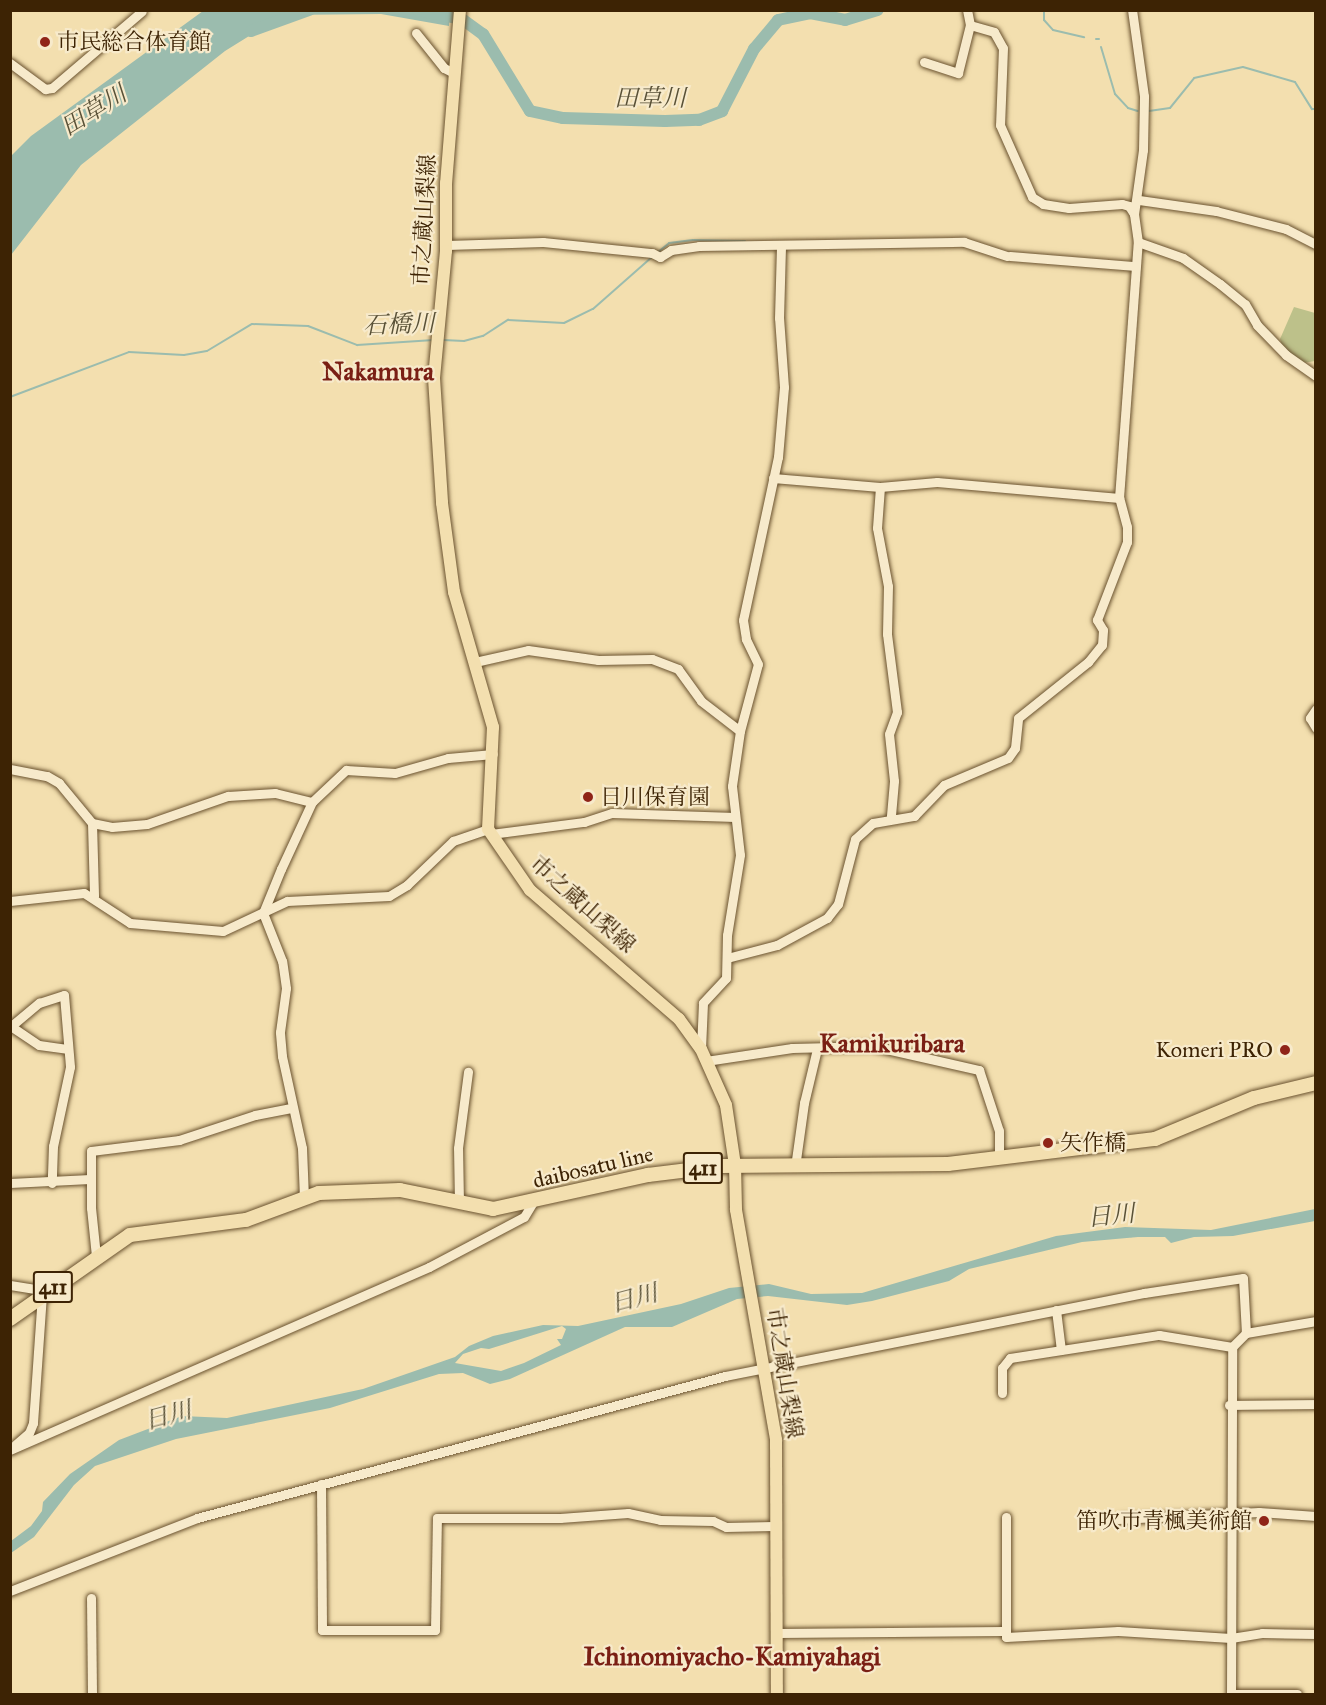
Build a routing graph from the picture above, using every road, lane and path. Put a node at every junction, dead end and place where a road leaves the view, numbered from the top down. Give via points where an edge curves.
1 (460, 10) edge
2 (967, 10) edge
3 (1132, 10) edge
4 (140, 11) edge
5 (970, 25) junction
6 (416, 33) dead end
7 (924, 62) dead end
8 (10, 63) edge
9 (454, 73) junction
10 (1139, 200) junction
11 (1134, 214) junction
12 (1138, 242) junction
13 (1316, 244) edge
14 (447, 245) junction
15 (782, 247) junction
16 (1133, 266) junction
17 (1316, 376) edge
18 (773, 478) junction
19 (880, 487) junction
20 (1119, 498) junction
21 (475, 662) junction
22 (1316, 709) edge
23 (1316, 728) edge
24 (740, 731) junction
25 (493, 754) junction
26 (10, 769) edge
27 (312, 802) junction
28 (735, 817) junction
29 (891, 819) junction
30 (92, 823) junction
31 (490, 831) junction
32 (94, 896) junction
33 (10, 901) edge
34 (263, 913) junction
35 (727, 958) junction
36 (11, 1027) edge
37 (67, 1049) junction
38 (701, 1049) junction
39 (817, 1049) junction
40 (706, 1061) junction
41 (468, 1072) dead end
42 (1316, 1083) edge
43 (292, 1108) junction
44 (999, 1156) junction
45 (735, 1166) junction
46 (795, 1167) junction
47 (90, 1179) junction
48 (10, 1183) edge
49 (52, 1184) junction
50 (304, 1198) junction
51 (533, 1202) junction
52 (459, 1203) junction
53 (96, 1256) junction
54 (10, 1285) edge
55 (45, 1293) junction
56 (1056, 1310) junction
57 (10, 1319) edge
58 (1316, 1322) edge
59 (1246, 1333) junction
60 (1232, 1347) junction
61 (1061, 1350) junction
62 (765, 1368) junction
63 (1002, 1393) dead end
64 (1316, 1404) edge
65 (1229, 1405) junction
66 (11, 1450) edge
67 (321, 1484) junction
68 (1232, 1514) junction
69 (1316, 1516) edge
70 (1006, 1517) dead end
71 (1118, 1520) dead end
72 (773, 1526) junction
73 (10, 1591) edge
74 (91, 1598) dead end
75 (1004, 1631) junction
76 (778, 1633) junction
77 (1316, 1634) edge
78 (1231, 1638) junction
79 (1232, 1694) edge
80 (92, 1695) edge
81 (777, 1695) edge
82 (1297, 1695) edge

1 - 9 main road, 市之蔵山梨線
2 - 5 street
3 - 10 street via 1144,96
4 - 8 street via 52,88 45,89
5 - 7 street via 958,73
5 - 11 street via 994,32 1003,48 1000,125 1032,196 1043,204 1069,208 1122,204 1130,206
6 - 9 street via 444,68
9 - 14 main road, 市之蔵山梨線 via 446,183
10 - 11 street
10 - 13 street via 1216,211 1286,229
11 - 12 street
12 - 16 street
12 - 17 street via 1183,258 1220,284 1245,304 1257,325 1286,355
14 - 15 street via 543,242 655,255 686,247
14 - 21 main road, 市之蔵山梨線 via 435,339 435,409 454,592
15 - 16 street via 964,242 1009,256
15 - 18 street via 779,318 784,387
16 - 20 street
18 - 19 street
18 - 24 street via 743,620 746,639 758,664
19 - 20 street via 937,482
19 - 29 street via 877,528 888,586 888,634 897,712 889,734 894,781
20 - 29 street via 1127,527 1126,542 1097,620 1104,630 1102,645 1088,662 1018,718 1015,748 1008,758 944,786 914,816
21 - 24 street via 528,650 598,660 652,659 678,669 701,701
21 - 25 main road, 市之蔵山梨線 via 493,727
22 - 23 street via 1310,718
24 - 28 street via 732,786
25 - 27 street via 448,758 395,773 350,769
25 - 31 main road, 市之蔵山梨線
26 - 30 street via 47,776 59,783
27 - 30 street via 275,793 228,796 128,828
27 - 34 street
28 - 31 street via 612,813 584,822
28 - 35 street via 740,855
29 - 35 street via 873,823 855,839 838,904 827,918 777,945
30 - 32 street
31 - 34 street via 453,841 407,885 389,896 287,901
31 - 38 main road, 市之蔵山梨線 via 523,884 670,1010
32 - 33 street via 71,893
32 - 34 street via 108,911 130,923 223,931
34 - 43 street via 285,979 280,1032
35 - 38 street via 723,985 704,1003
36 - 37 street via 39,1045
36 - 37 street via 39,1003 64,995
37 - 49 street via 70,1067 53,1146
38 - 40 main road, 市之蔵山梨線
39 - 40 street via 792,1048
39 - 44 street via 882,1048 979,1070 999,1131
39 - 46 street
40 - 45 main road, 市之蔵山梨線 via 726,1105
41 - 52 street via 459,1148
42 - 44 highway, daibosatu line / 411 via 1254,1098 1155,1139
43 - 47 street via 255,1115 179,1140 91,1151
43 - 50 street via 302,1148
44 - 46 highway, daibosatu line / 411 via 948,1164
45 - 46 highway, daibosatu line / 411
45 - 51 highway, daibosatu line / 411 via 648,1175
45 - 62 main road, 市之蔵山梨線 via 736,1210
47 - 49 street
47 - 53 street
48 - 49 street
50 - 52 highway, daibosatu line / 411 via 319,1193 393,1190
50 - 53 highway, daibosatu line / 411 via 246,1220 130,1235
51 - 52 highway, daibosatu line / 411 via 493,1209
51 - 66 street via 524,1217 429,1266
53 - 55 highway, daibosatu line / 411
54 - 55 street
55 - 57 highway, daibosatu line / 411
55 - 66 street via 33,1423 29,1433
56 - 59 street via 1243,1278
56 - 61 street
56 - 62 street
58 - 59 street
59 - 60 street
60 - 61 street via 1159,1335
60 - 65 street
61 - 63 street via 1010,1358 1002,1368
62 - 67 street via 662,1390
62 - 72 main road, 市之蔵山梨線 via 776,1440
64 - 65 street
65 - 68 street
67 - 72 street via 322,1630 435,1630 436,1518 560,1518 627,1513 660,1520 713,1521 726,1527
67 - 73 street via 197,1518
68 - 69 street via 1290,1512
68 - 71 street
68 - 78 street
70 - 75 street
72 - 76 main road, 市之蔵山梨線
74 - 80 street
75 - 76 street
75 - 78 street via 1006,1637 1118,1631
76 - 81 main road, 市之蔵山梨線
77 - 78 street via 1262,1633
78 - 79 street
79 - 82 street

